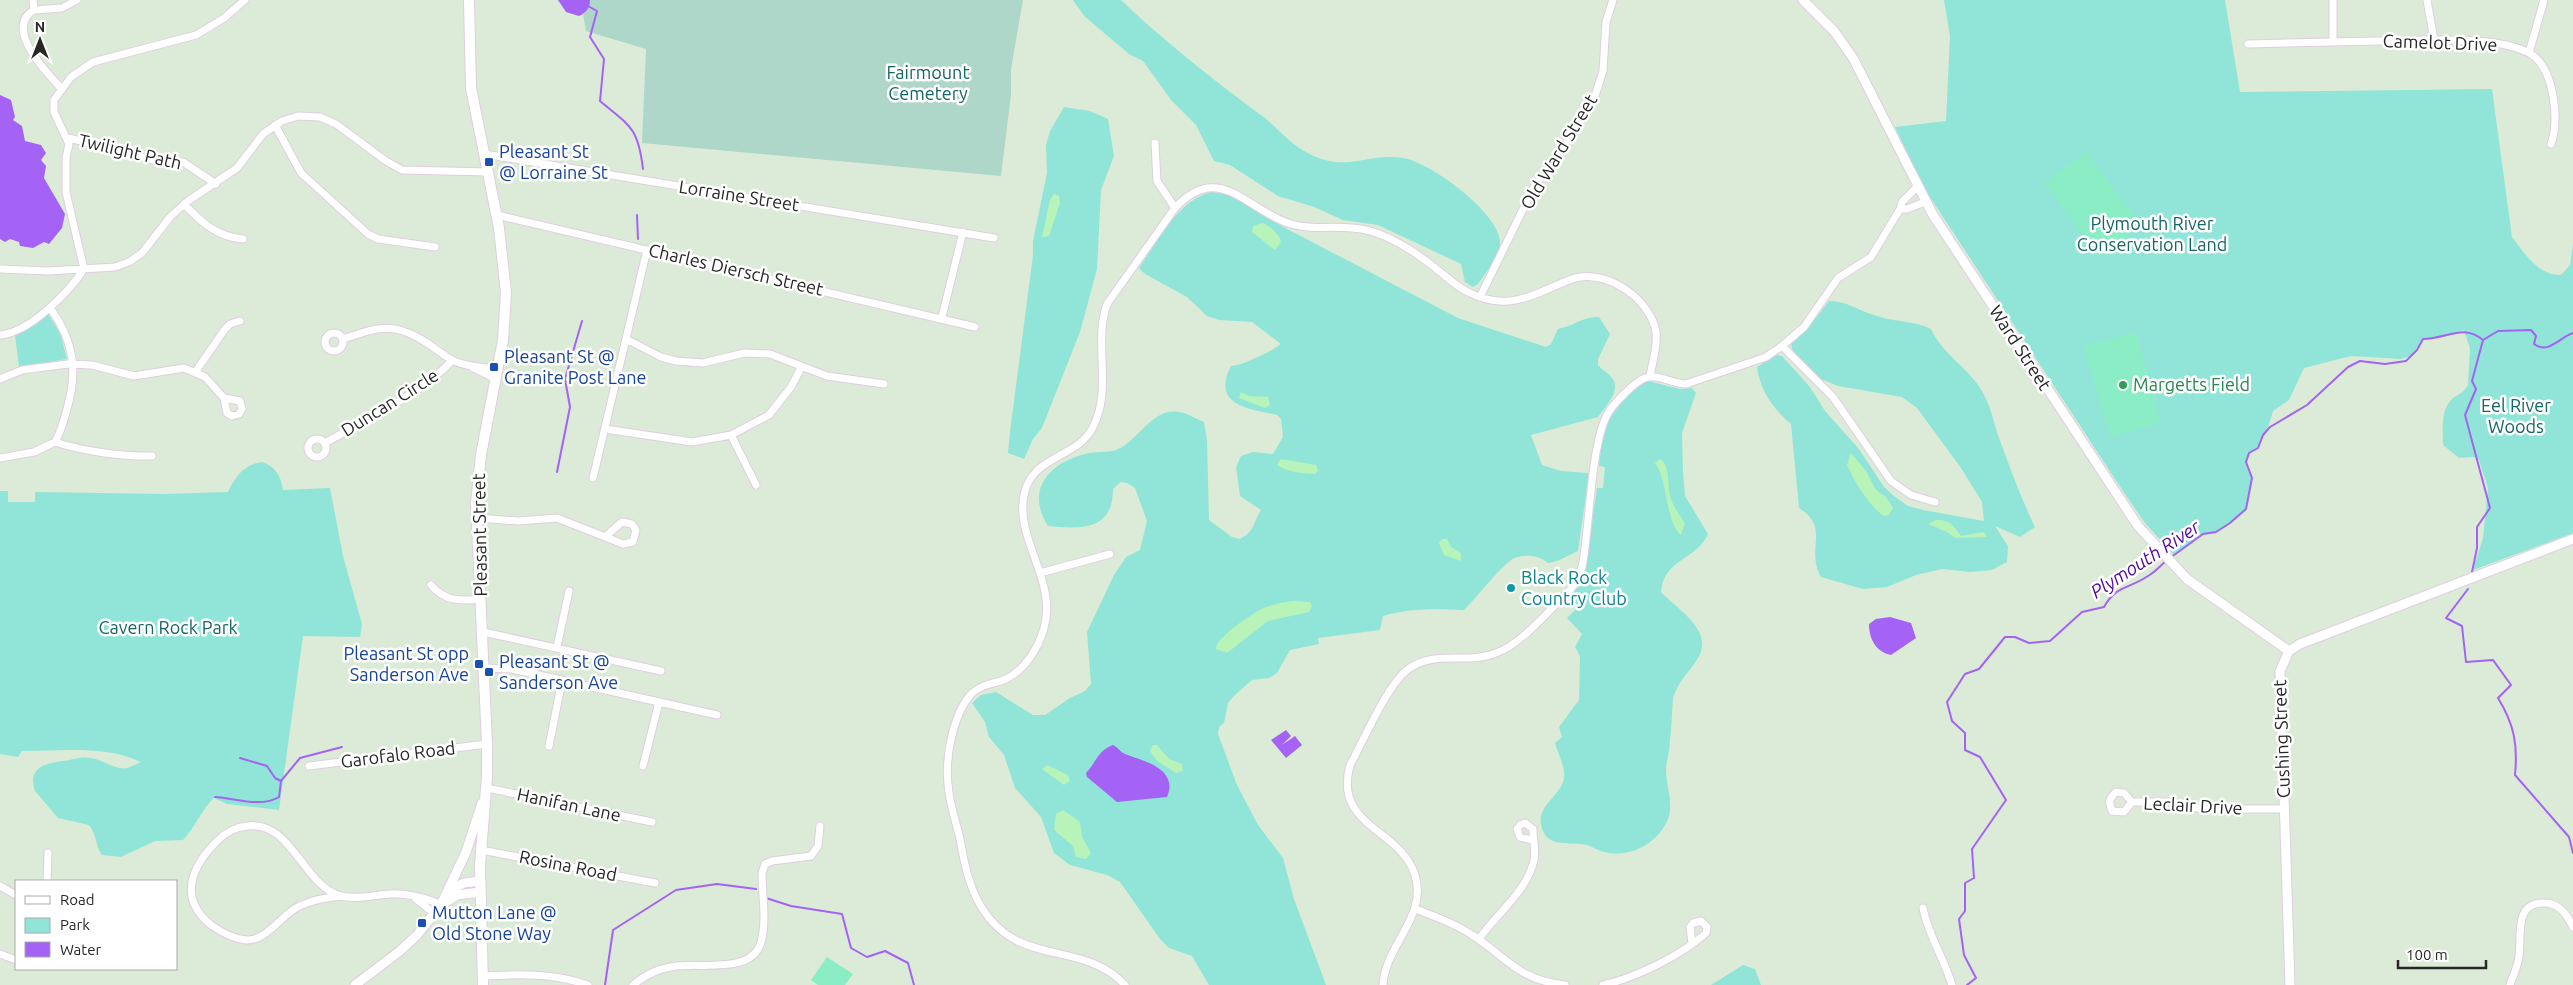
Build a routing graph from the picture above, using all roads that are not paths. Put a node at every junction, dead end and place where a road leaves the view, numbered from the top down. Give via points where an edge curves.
1 (33, 0) edge
2 (77, 0) edge
3 (245, 0) edge
4 (469, 0) edge
5 (1613, 0) edge
6 (1803, 0) edge
7 (2333, 0) edge
8 (2428, 0) edge
9 (2544, 0) edge
10 (34, 10) junction
11 (2434, 40) junction
12 (2333, 42) junction
13 (2248, 44) dead end
14 (2529, 53) junction
15 (61, 88) junction
16 (275, 125) junction
17 (68, 138) junction
18 (1155, 143) dead end
19 (2551, 144) dead end
20 (484, 154) junction
21 (488, 172) junction
22 (216, 184) junction
23 (1917, 187) junction
24 (1925, 202) junction
25 (184, 204) junction
26 (1175, 208) junction
27 (1900, 209) junction
28 (497, 215) junction
29 (963, 232) junction
30 (994, 238) dead end
31 (242, 239) dead end
32 (436, 247) dead end
33 (647, 250) junction
34 (0, 269) edge
35 (84, 269) junction
36 (1480, 297) junction
37 (51, 308) junction
38 (942, 317) junction
39 (240, 321) dead end
40 (975, 327) dead end
41 (0, 335) edge
42 (343, 339) dead end
43 (626, 339) junction
44 (1782, 346) junction
45 (452, 360) junction
46 (74, 364) junction
47 (801, 368) junction
48 (196, 371) junction
49 (497, 374) junction
50 (1650, 377) junction
51 (0, 379) edge
52 (884, 384) dead end
53 (224, 398) dead end
54 (605, 429) junction
55 (731, 435) junction
56 (55, 442) junction
57 (325, 443) dead end
58 (152, 456) dead end
59 (0, 458) edge
60 (593, 478) dead end
61 (756, 485) dead end
62 (1934, 502) dead end
63 (477, 518) junction
64 (606, 536) dead end
65 (2573, 538) edge
66 (1110, 554) dead end
67 (1040, 573) junction
68 (431, 585) dead end
69 (570, 591) dead end
70 (481, 598) junction
71 (482, 632) junction
72 (557, 647) junction
73 (2289, 651) junction
74 (483, 668) junction
75 (661, 671) dead end
76 (562, 681) junction
77 (659, 702) junction
78 (717, 715) dead end
79 (487, 744) junction
80 (549, 746) dead end
81 (309, 766) dead end
82 (643, 766) dead end
83 (487, 788) junction
84 (2132, 802) dead end
85 (2284, 809) junction
86 (652, 822) dead end
87 (820, 826) dead end
88 (1532, 840) dead end
89 (481, 850) junction
90 (48, 853) dead end
91 (47, 880) edge
92 (480, 881) junction
93 (656, 883) dead end
94 (0, 886) edge
95 (448, 891) junction
96 (480, 892) junction
97 (15, 894) edge
98 (340, 896) junction
99 (414, 897) junction
100 (441, 905) junction
101 (1923, 908) dead end
102 (1416, 909) junction
103 (435, 914) junction
104 (2573, 928) edge
105 (1479, 940) junction
106 (1692, 943) dead end
107 (0, 954) edge
108 (15, 960) edge
109 (483, 980) edge
110 (355, 985) edge
111 (588, 985) edge
112 (633, 985) edge
113 (1125, 985) edge
114 (1383, 985) edge
115 (1565, 985) edge
116 (1603, 985) edge
117 (1952, 985) edge
118 (2290, 985) edge
119 (2510, 985) edge

1 - 10 street
2 - 10 street via 62,8
3 - 15 street via 203,32 93,62 80,69
4 - 20 main road, Pleasant Street via 469,72
5 - 36 street, Old Ward Street via 1606,22 1603,71 1594,99 1534,187
6 - 23 street, Ward Street via 1834,31 1853,58
7 - 12 street
8 - 11 street
9 - 14 street
10 - 15 street via 24,20 27,44
11 - 12 street, Camelot Drive
11 - 14 street, Camelot Drive via 2494,44
12 - 13 street, Camelot Drive
14 - 19 street via 2542,64 2549,78 2556,121
15 - 17 street via 54,100 54,112
16 - 21 street via 298,116 320,117 336,124 402,170
16 - 22 street via 257,140 237,168
16 - 32 street via 301,173 368,234 378,239
17 - 22 street, Twilight Path via 152,160 183,162
17 - 35 street via 66,192
18 - 26 street via 1158,181
20 - 21 main road, Pleasant Street
20 - 29 street, Lorraine Street
21 - 28 main road, Pleasant Street
22 - 25 street
23 - 24 street, Ward Street
23 - 27 street via 1902,202
24 - 27 street via 1907,210
24 - 73 street, Ward Street via 2119,500 2165,557 2208,596
25 - 31 street via 209,228 222,235
25 - 35 street via 148,247 129,262 115,267
26 - 36 street via 1202,189 1224,188 1290,224 1345,226 1372,231 1402,245 1456,285
26 - 67 street via 1107,304 1102,321 1102,400 1093,428 1078,444 1040,466 1027,485 1023,512
27 - 44 street via 1870,256 1838,278 1804,327
28 - 33 street, Charles Diersch Street
28 - 49 main road, Pleasant Street via 506,293
29 - 30 street, Lorraine Street
29 - 38 street
33 - 38 street, Charles Diersch Street
33 - 43 street
34 - 35 street
35 - 37 street
36 - 50 street via 1512,302 1532,297 1572,278 1590,276 1607,280 1629,292 1649,313 1656,340
37 - 41 street
37 - 46 street via 61,324
38 - 40 street, Charles Diersch Street
39 - 48 street via 225,329
42 - 45 street via 377,328 395,327 414,334
43 - 47 street via 676,361 703,363 756,353 770,354
43 - 54 street
44 - 50 street via 1757,360 1686,384
44 - 62 street via 1833,397 1891,481 1911,495
45 - 49 street
45 - 57 street, Duncan Circle via 431,380
46 - 48 street via 92,365 134,376 179,368
46 - 51 street via 35,367
46 - 56 street via 73,389
47 - 52 street via 827,376
47 - 55 street via 769,415
48 - 53 street
49 - 63 main road, Pleasant Street via 478,473
50 - 102 street via 1638,381 1610,410 1604,422 1583,564 1576,583 1523,634 1500,651 1487,656 1428,659 1405,672 1350,765 1346,784 1352,805 1358,815 1409,862 1417,882
54 - 55 street via 692,442
54 - 60 street
55 - 61 street
56 - 58 street via 112,453
56 - 59 street via 34,452
63 - 64 street via 518,521 557,518
63 - 70 main road, Pleasant Street
65 - 73 street
66 - 67 street
67 - 113 street via 1045,627 1034,652 1012,676 972,693 960,715 948,764 951,805 972,890 993,923 1012,939 1027,946 1089,960 1106,968
68 - 70 street via 440,595 449,598
69 - 72 street
70 - 71 main road, Pleasant Street
71 - 72 street
71 - 74 main road, Pleasant Street
72 - 75 street
73 - 85 street, Cushing Street via 2280,671
74 - 76 street via 502,667
74 - 79 main road, Pleasant Street
76 - 77 street
76 - 80 street
77 - 78 street
77 - 82 street
79 - 81 street, Garofalo Road
79 - 83 main road, Pleasant Street
83 - 86 street, Hanifan Lane
83 - 89 main road, Pleasant Street
83 - 95 street via 468,846
84 - 85 street, Leclair Drive via 2169,802 2202,809
85 - 118 street, Cushing Street
87 - 112 street via 818,846 811,856 765,864 762,873 763,933 753,956 733,964 670,967 648,974
88 - 105 street via 1534,862 1527,878
89 - 92 main road, Pleasant Street
89 - 93 street, Rosina Road
90 - 91 street
92 - 95 street via 464,883
92 - 96 main road, Pleasant Street
94 - 97 street
95 - 100 street
96 - 100 street via 457,895
96 - 109 main road, Pleasant Street
98 - 98 street via 304,904 261,936 246,940 225,934 204,919 194,904 191,881 203,858 227,833 238,828 261,826 281,837 306,869
98 - 99 street via 391,894
99 - 100 street
99 - 103 street
100 - 103 street
101 - 117 street
102 - 105 street via 1445,920
102 - 114 street via 1387,964
103 - 110 street via 400,951
104 - 119 street via 2566,913 2558,906 2541,903 2527,910 2519,926 2519,955
105 - 115 street via 1524,974
106 - 116 street via 1638,975
107 - 108 street
109 - 111 street via 540,974

